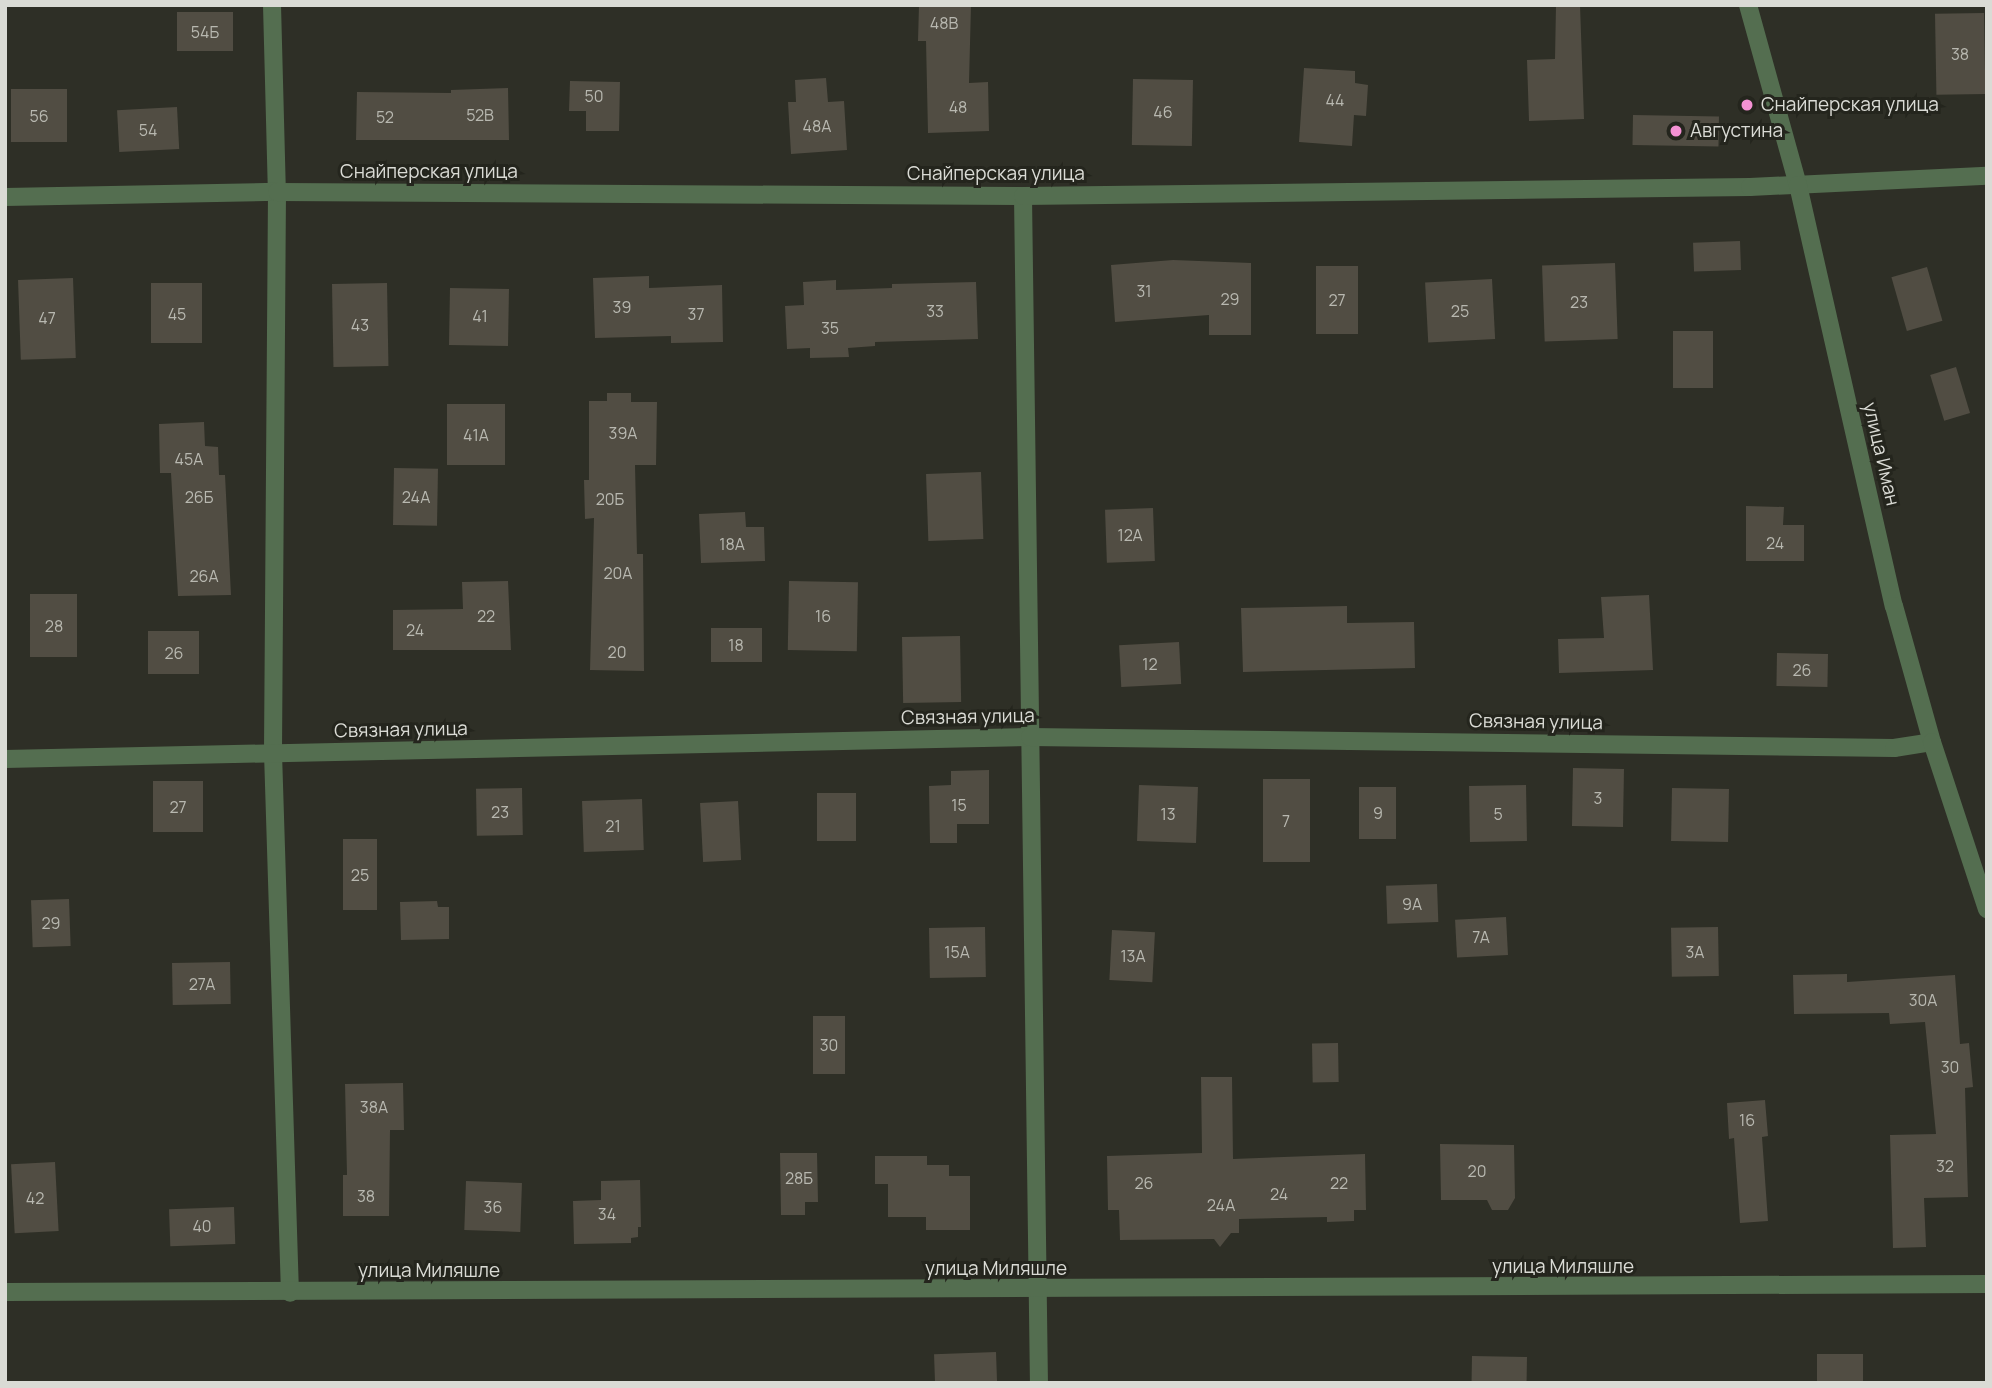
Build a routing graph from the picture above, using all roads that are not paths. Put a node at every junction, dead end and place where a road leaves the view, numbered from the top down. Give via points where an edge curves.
1 (272, 5) edge
2 (1748, 5) edge
3 (1987, 176) edge
4 (1798, 185) junction
5 (277, 192) junction
6 (1023, 196) junction
7 (5, 197) edge
8 (1030, 737) junction
9 (1932, 742) junction
10 (273, 753) junction
11 (5, 759) edge
12 (1987, 909) edge
13 (1987, 1284) edge
14 (1038, 1290) junction
15 (5, 1292) edge
16 (290, 1293) junction
17 (1039, 1383) edge

1 - 5 street
2 - 4 street, улица Иман
3 - 4 street, Снайперская улица
4 - 6 street, Снайперская улица
4 - 9 street, улица Иман via 1894,606
5 - 6 street, Снайперская улица
5 - 7 street, Снайперская улица
5 - 10 street
6 - 8 street
8 - 9 street, Связная улица via 1894,748
8 - 10 street, Связная улица
8 - 14 street
9 - 12 street, улица Иман
10 - 11 street, Связная улица
10 - 16 street
13 - 14 street, улица Миляшле
14 - 16 street, улица Миляшле
14 - 17 street
15 - 16 street, улица Миляшле

